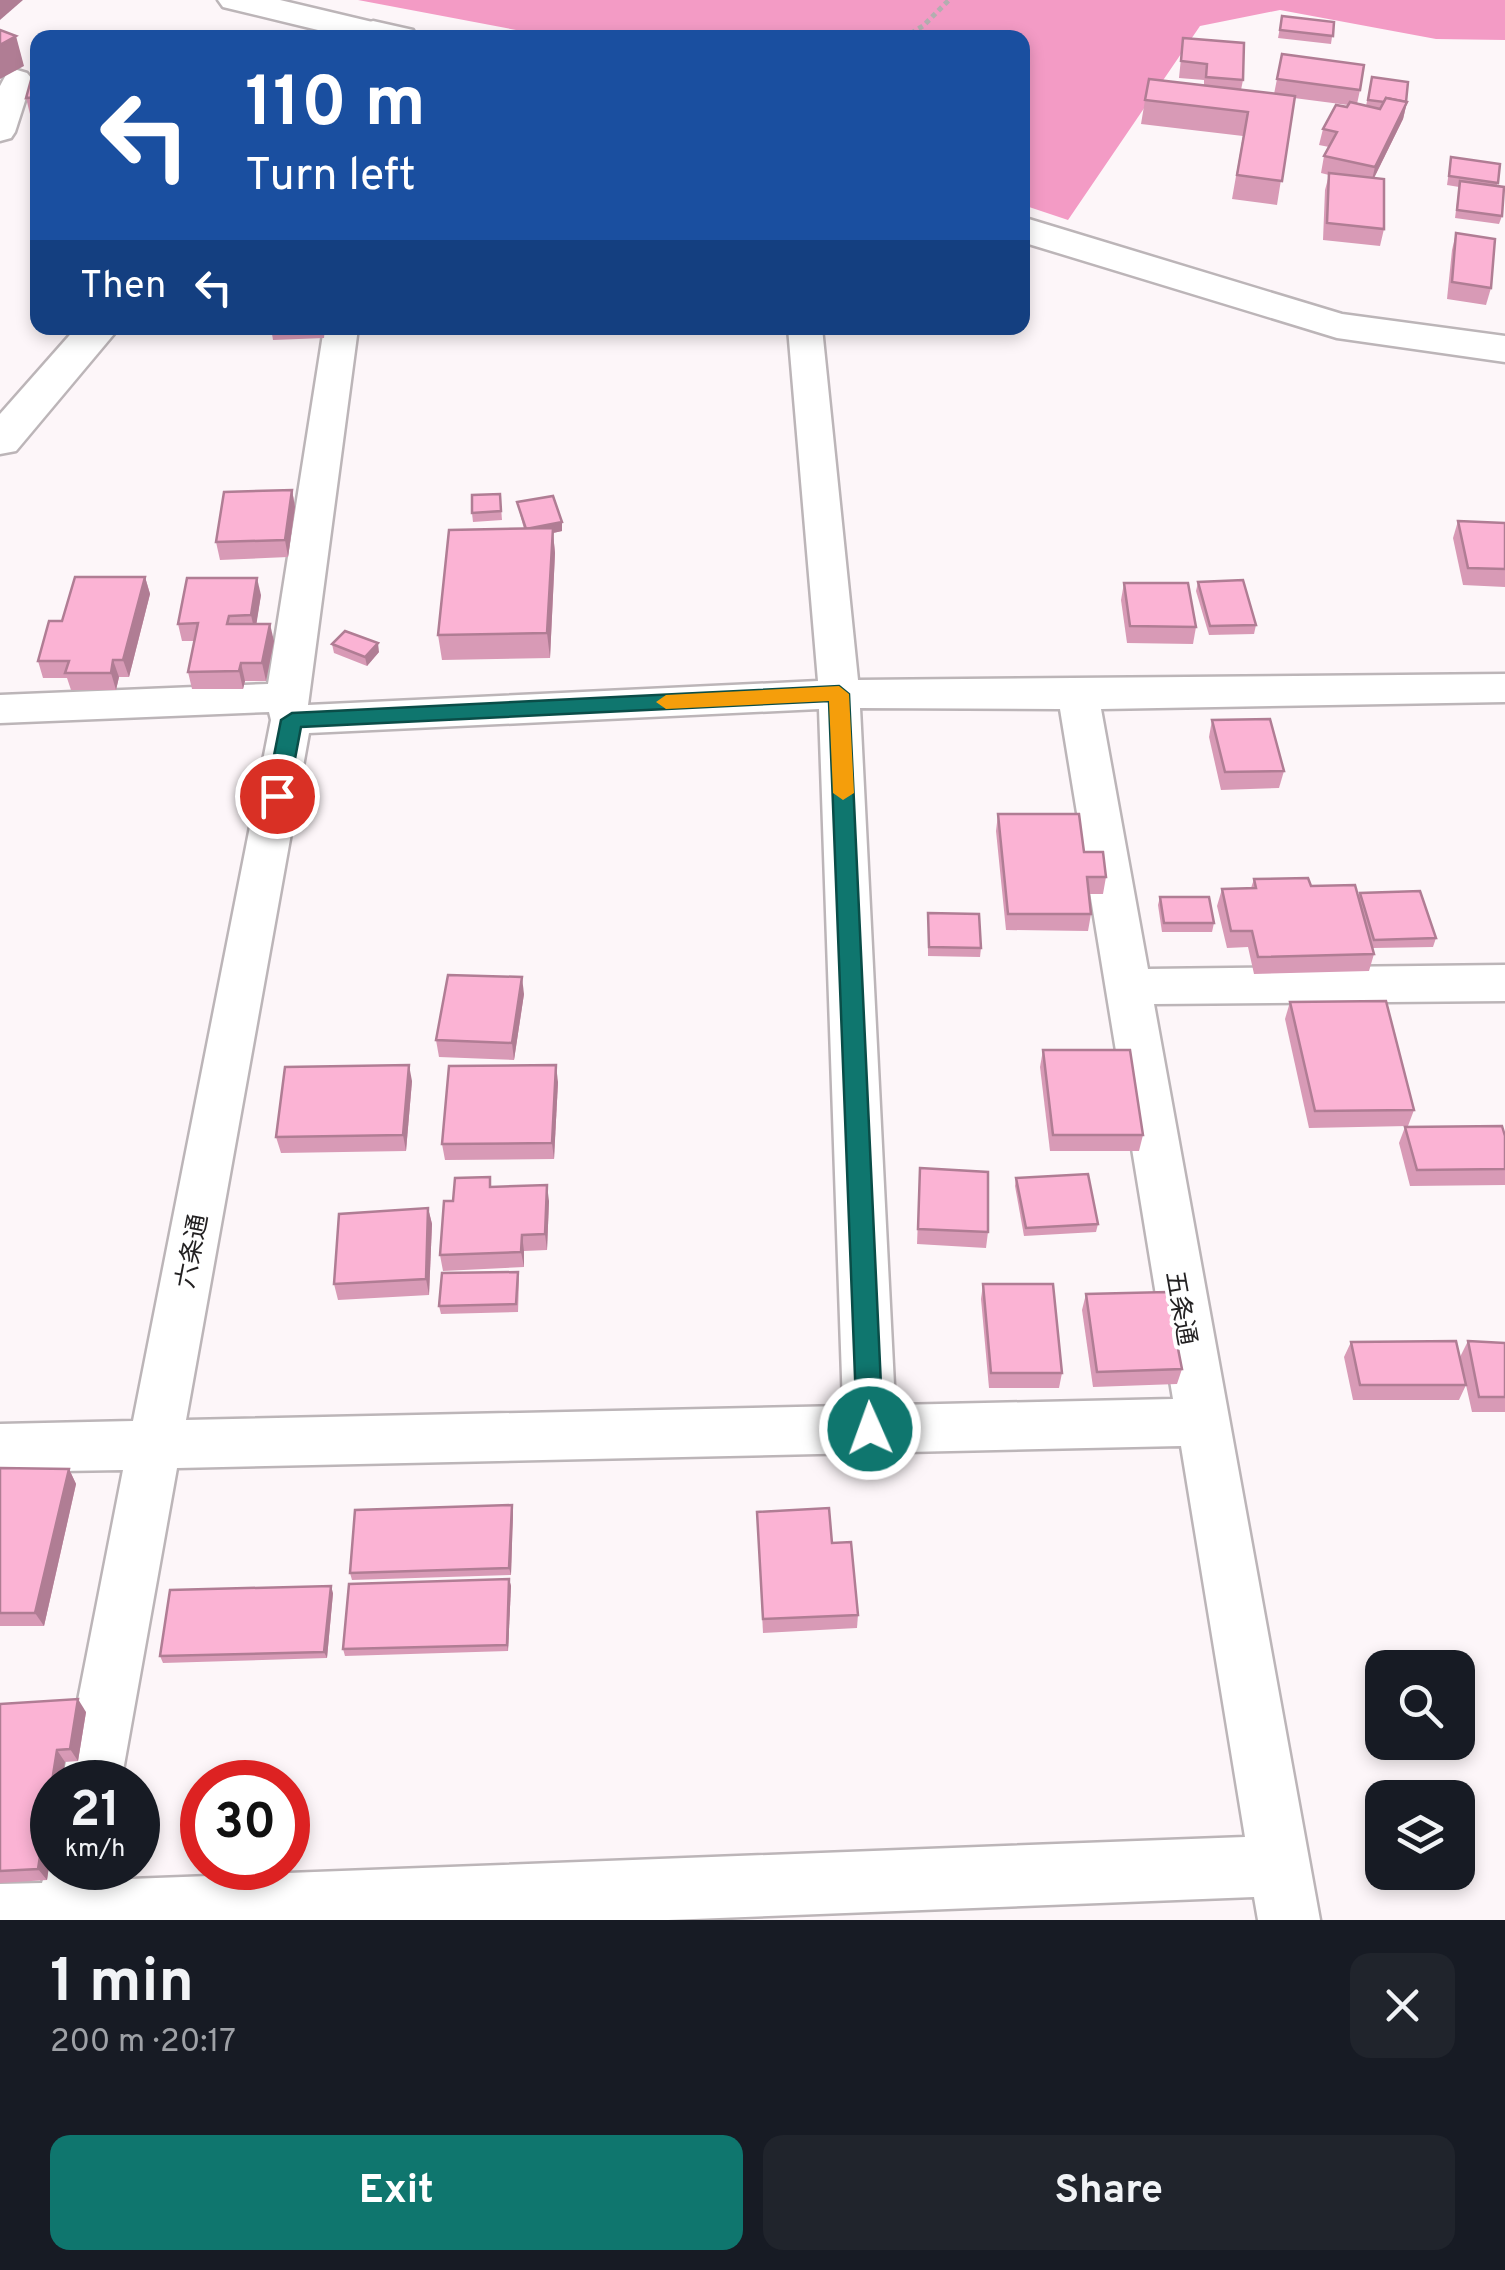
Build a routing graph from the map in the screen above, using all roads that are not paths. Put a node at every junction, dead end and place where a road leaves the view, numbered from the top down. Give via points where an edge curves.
1 (235, 0) edge
2 (356, 30) edge
3 (18, 80) edge
4 (0, 132) edge
5 (1030, 231) edge
6 (92, 335) edge
7 (340, 335) edge
8 (806, 335) edge
9 (1505, 349) edge
10 (0, 442) edge
11 (1505, 688) edge
12 (839, 694) junction
13 (1078, 694) junction
14 (0, 708) edge
15 (289, 709) junction
16 (1505, 983) edge
17 (1128, 988) junction
18 (1202, 1422) junction
19 (870, 1429) junction
20 (155, 1443) junction
21 (0, 1448) edge
22 (95, 1760) edge
23 (1283, 1893) edge
24 (69, 1900) edge
25 (0, 1916) edge

1 - 2 street
3 - 4 street
5 - 9 street via 1337,326
6 - 10 street
7 - 15 street, 六条通
8 - 12 street
11 - 13 street
12 - 13 street
12 - 15 street
12 - 19 street
13 - 17 street, 五条通
14 - 15 street
15 - 20 street, 六条通
16 - 17 street
17 - 18 street, 五条通
18 - 19 street
18 - 23 street, 五条通
19 - 20 street
20 - 21 street
20 - 22 street, 六条通
23 - 24 street
24 - 25 street

